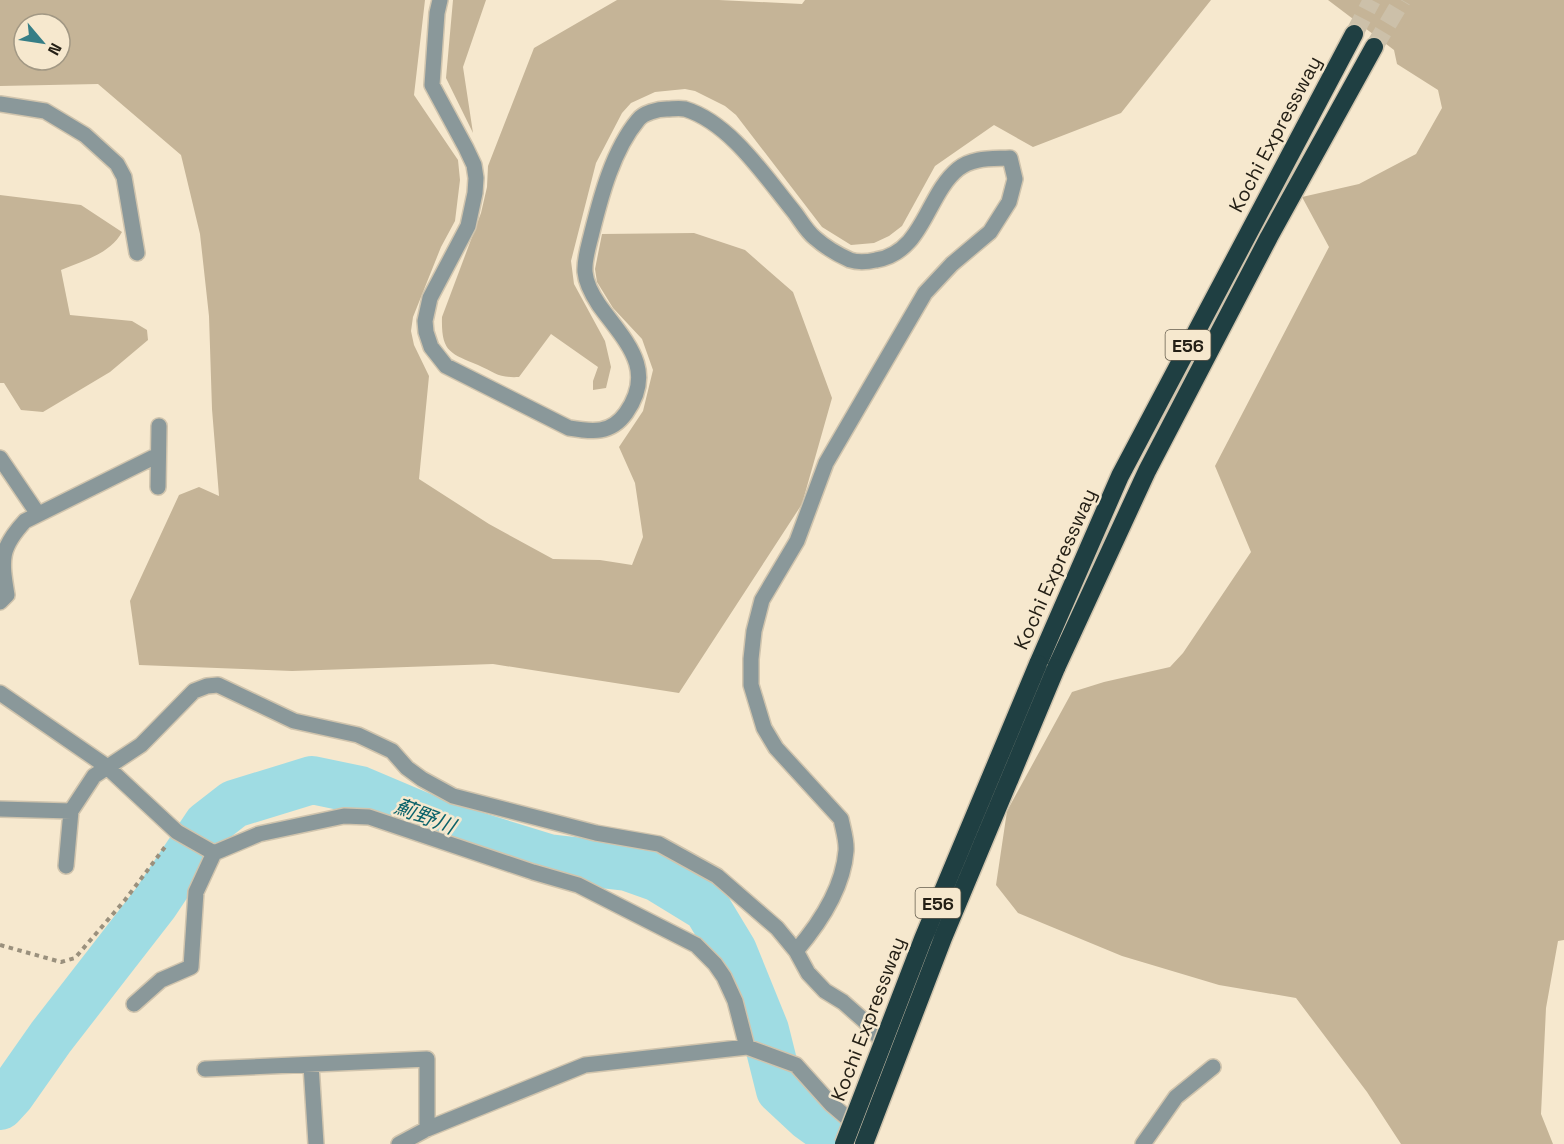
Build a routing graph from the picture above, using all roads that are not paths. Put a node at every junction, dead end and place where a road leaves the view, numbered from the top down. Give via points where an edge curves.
1 (440, 0) edge
2 (1354, 34) tunnel mouth
3 (1374, 47) tunnel mouth
4 (0, 104) edge
5 (137, 253) dead end
6 (159, 426) dead end
7 (158, 455) junction
8 (0, 458) edge
9 (158, 487) dead end
10 (38, 514) junction
11 (0, 602) edge
12 (0, 693) edge
13 (106, 766) junction
14 (0, 809) edge
15 (71, 811) junction
16 (214, 853) junction
17 (66, 866) dead end
18 (796, 951) junction
19 (134, 1004) dead end
20 (747, 1047) junction
21 (311, 1065) junction
22 (1213, 1067) dead end
23 (206, 1069) dead end
24 (427, 1129) junction
25 (869, 1141) edge
26 (316, 1144) edge
27 (399, 1144) edge
28 (844, 1144) edge
29 (1143, 1144) edge

1 - 18 street via 432,85 474,165 475,186 468,226 430,298 426,332 431,347 446,366 569,428 588,432 617,423 627,411 640,377 631,349 595,299 585,273 602,190 639,118 660,109 683,108 710,121 742,148 814,238 849,260 862,262 883,259 900,250 916,234 944,184 959,168 977,159 1010,158 1016,179 1009,202 990,232 925,293 826,463 797,541 762,600 754,631 751,685 764,729 776,748 841,819 846,849 830,904
2 - 28 highway, Kochi Expressway / E56, bridge via 1120,476 923,939
3 - 25 highway, Kochi Expressway / E56, bridge via 1147,471 1056,668 943,939
4 - 5 street via 45,111 85,135 117,164 124,177
6 - 7 street
7 - 9 street
7 - 10 street
8 - 10 street
10 - 11 street via 12,535 2,556 7,595
12 - 13 street
13 - 15 street via 93,776
13 - 16 street via 177,832
13 - 18 street via 141,745 194,691 218,685 294,721 358,735 392,751 406,768 453,796 596,833 658,844 717,876 777,927
14 - 15 street
15 - 17 street
16 - 19 street via 196,892 191,967 160,980
16 - 20 street via 258,834 344,816 369,817 578,885 696,945 715,964 735,1001
18 - 25 street via 808,973 825,991 869,1025 883,1043 891,1084
20 - 24 street via 585,1065
20 - 25 street via 796,1065
21 - 23 street
21 - 24 street via 427,1059
21 - 26 street
22 - 29 street via 1176,1097
24 - 27 street

